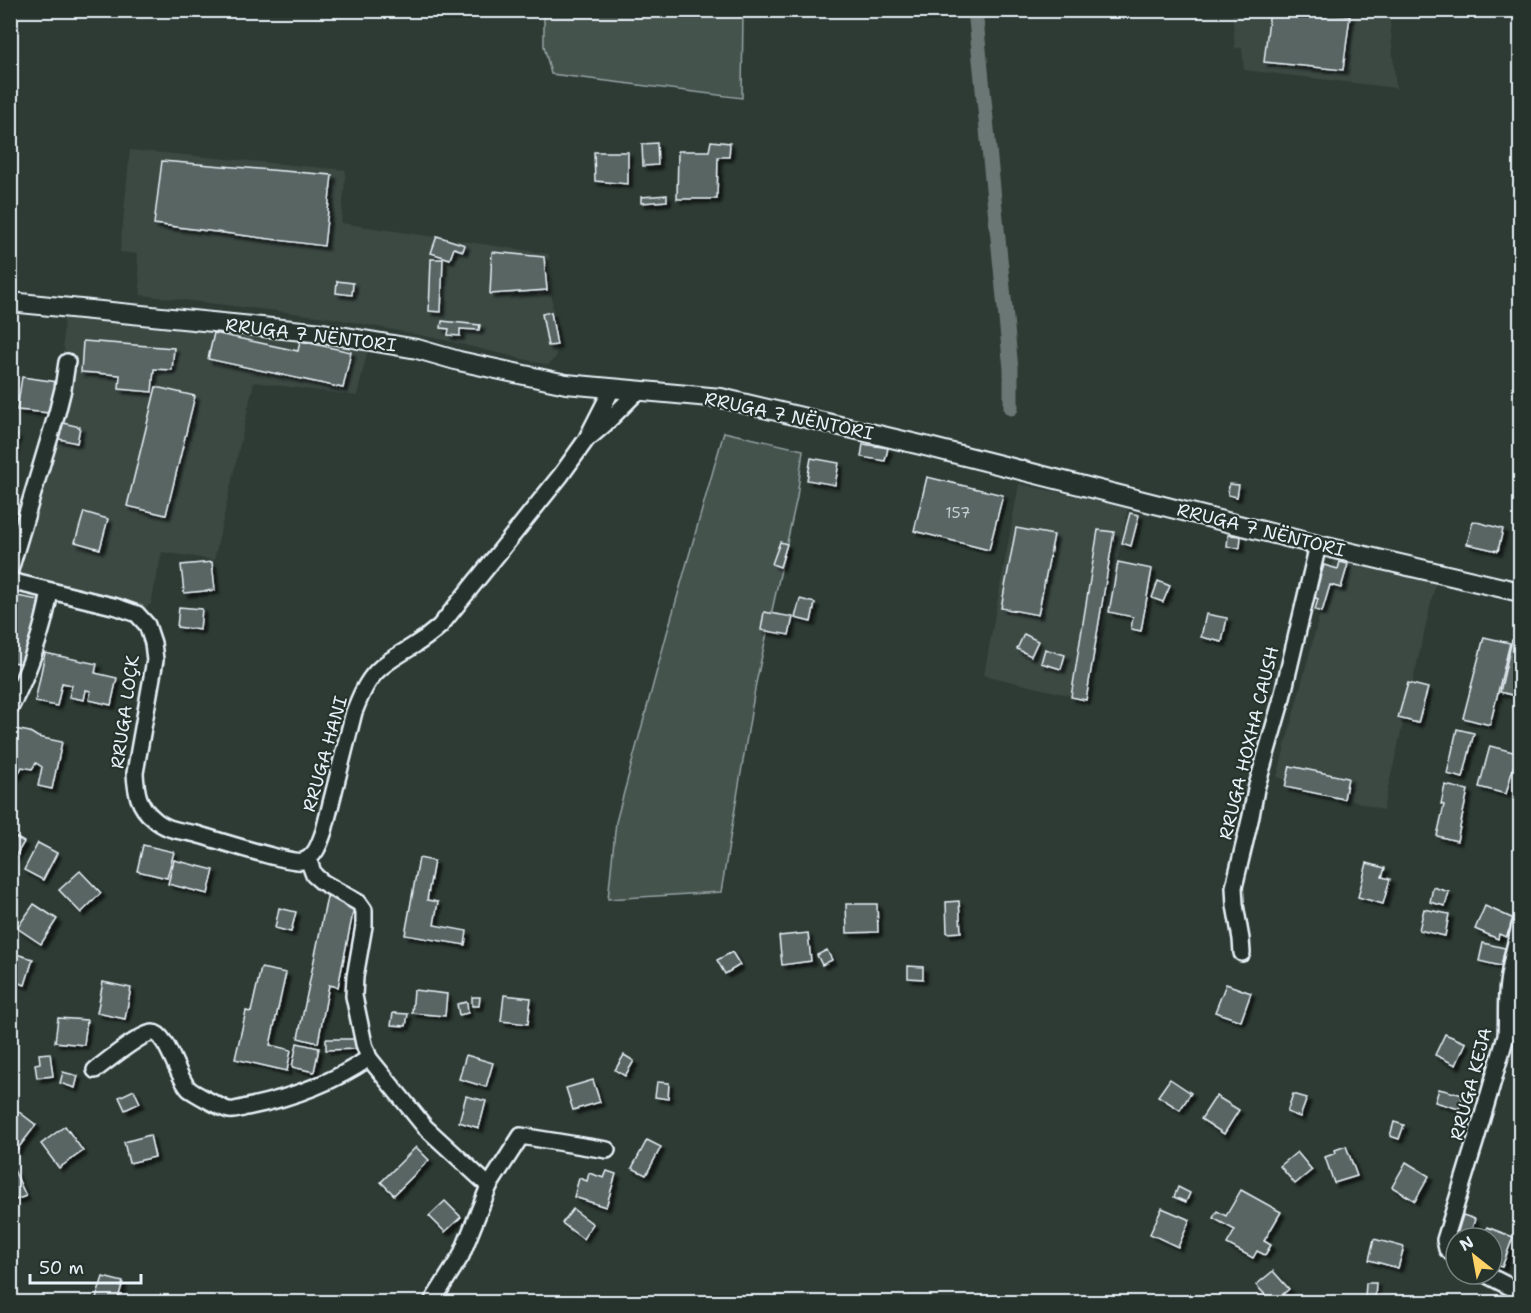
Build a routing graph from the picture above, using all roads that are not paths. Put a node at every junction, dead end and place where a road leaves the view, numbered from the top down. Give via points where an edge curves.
1 (10, 302) edge
2 (67, 362) dead end
3 (612, 389) junction
4 (638, 391) junction
5 (586, 440) junction
6 (1318, 544) junction
7 (10, 570) edge
8 (10, 581) edge
9 (50, 591) junction
10 (1521, 592) edge
11 (10, 708) edge
12 (308, 859) junction
13 (1521, 926) edge
14 (1242, 953) dead end
15 (1514, 1015) edge
16 (369, 1058) junction
17 (95, 1070) dead end
18 (607, 1150) dead end
19 (489, 1186) junction
20 (1449, 1226) edge
21 (1504, 1284) edge
22 (1521, 1292) edge
23 (432, 1302) edge

1 - 3 main road, RRUGA 7 NËNTORI via 323,333 417,349 566,384
2 - 7 street via 59,405
3 - 4 main road, RRUGA 7 NËNTORI
3 - 5 street, RRUGA HANI
4 - 5 street, RRUGA HANI
4 - 6 main road, RRUGA 7 NËNTORI via 721,398
5 - 12 street, RRUGA HANI via 440,626 391,658 367,683 354,712 324,831
6 - 10 main road, RRUGA 7 NËNTORI
6 - 14 street, RRUGA HOXHA CAUSH via 1234,887
8 - 9 street, RRUGA LOÇK
9 - 11 street via 31,661
9 - 12 street, RRUGA LOÇK via 137,614 147,625 155,660 135,773 140,805 152,818 168,828 295,861
12 - 16 street via 314,875 364,910 354,996
13 - 15 street, RRUGA KEJA via 1507,994
15 - 20 street, RRUGA KEJA
16 - 17 street via 311,1089 229,1111 190,1090 163,1040 153,1033 138,1039
16 - 19 street via 425,1127
18 - 19 street via 521,1136
19 - 23 street via 461,1256
21 - 22 street

